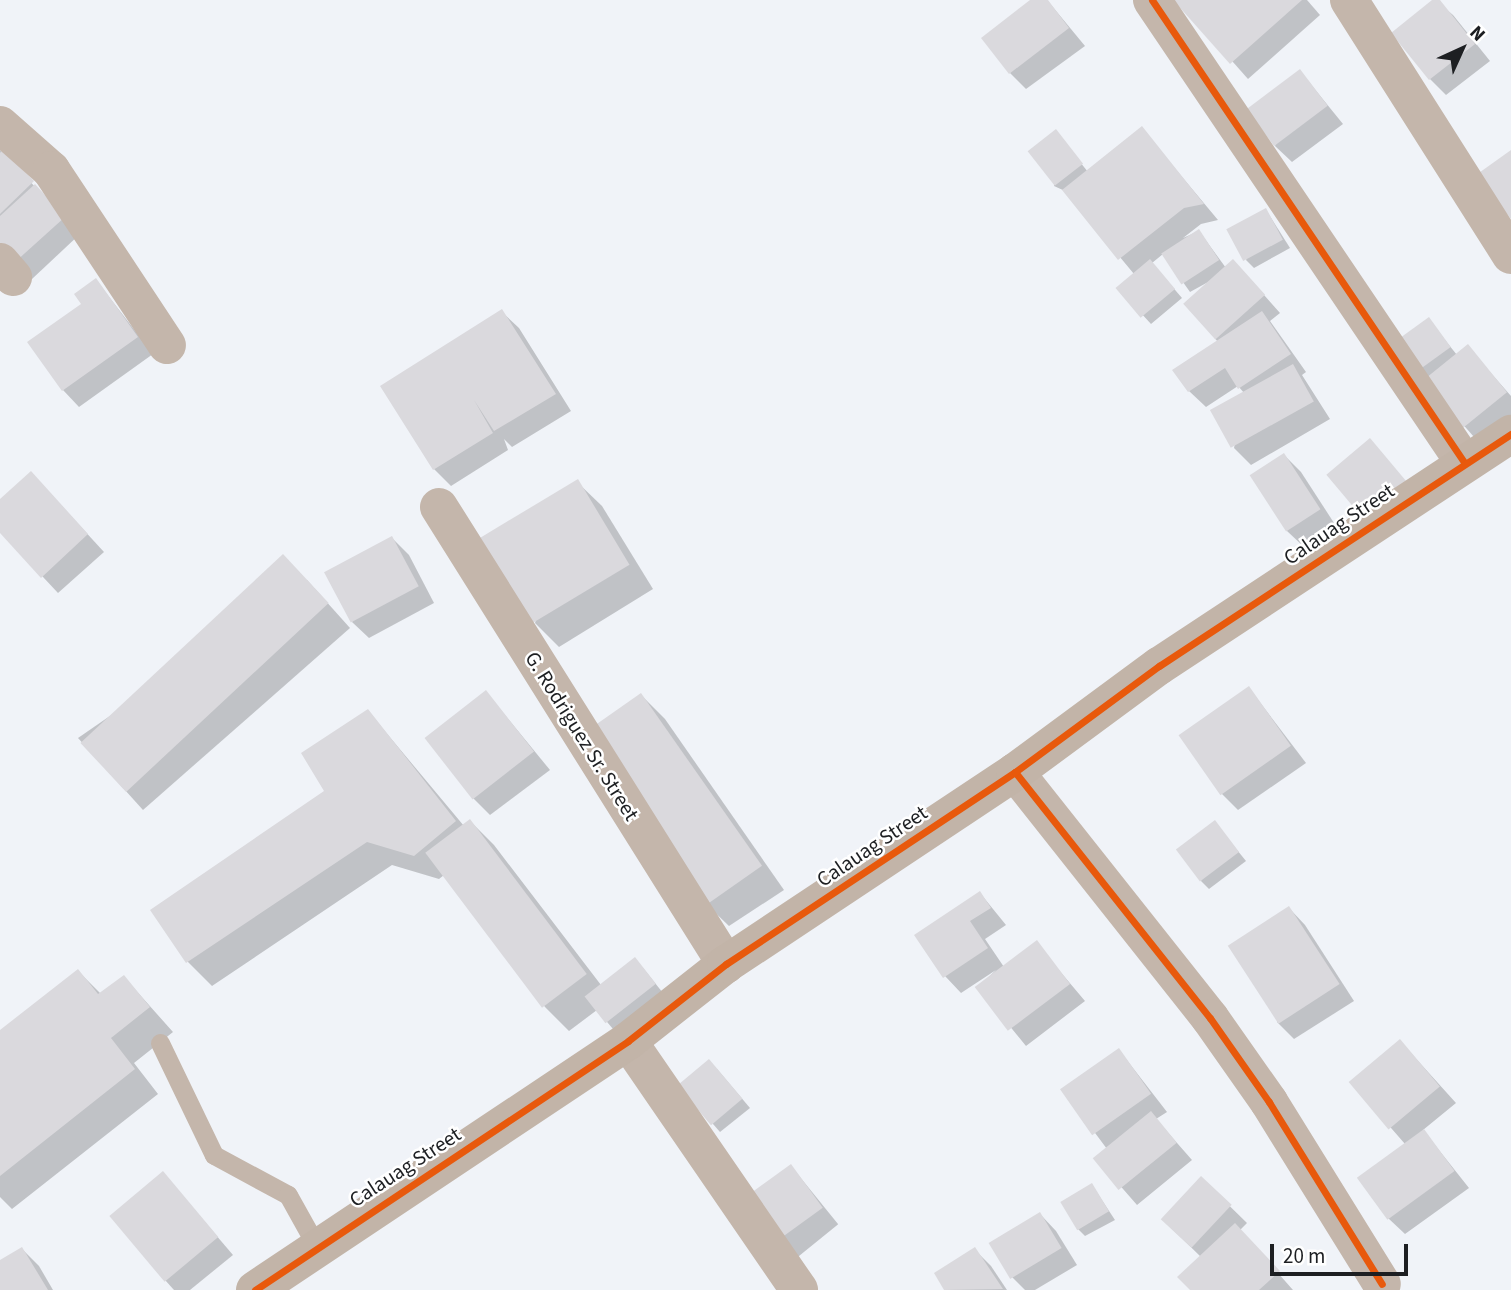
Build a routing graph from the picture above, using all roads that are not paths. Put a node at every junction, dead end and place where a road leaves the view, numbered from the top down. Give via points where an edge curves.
1 (1152, 0) edge
2 (1349, 0) edge
3 (0, 125) edge
4 (1511, 255) edge
5 (167, 345) dead end
6 (1511, 434) edge
7 (1464, 461) junction
8 (439, 507) dead end
9 (1015, 772) junction
10 (726, 964) junction
11 (628, 1041) junction
12 (160, 1043) dead end
13 (317, 1247) junction
14 (1382, 1284) dead end
15 (255, 1290) edge
16 (799, 1290) edge

1 - 7 street
2 - 4 street
3 - 5 street via 51,170
6 - 7 street, Calauag Street
7 - 9 street, Calauag Street via 1159,666
8 - 10 street, G. Rodriguez Sr. Street
9 - 10 street, Calauag Street
9 - 14 street via 1210,1018 1269,1102
10 - 11 street, Calauag Street
11 - 13 street, Calauag Street
11 - 16 street
12 - 13 lane via 214,1155 288,1195
13 - 15 street, Calauag Street

